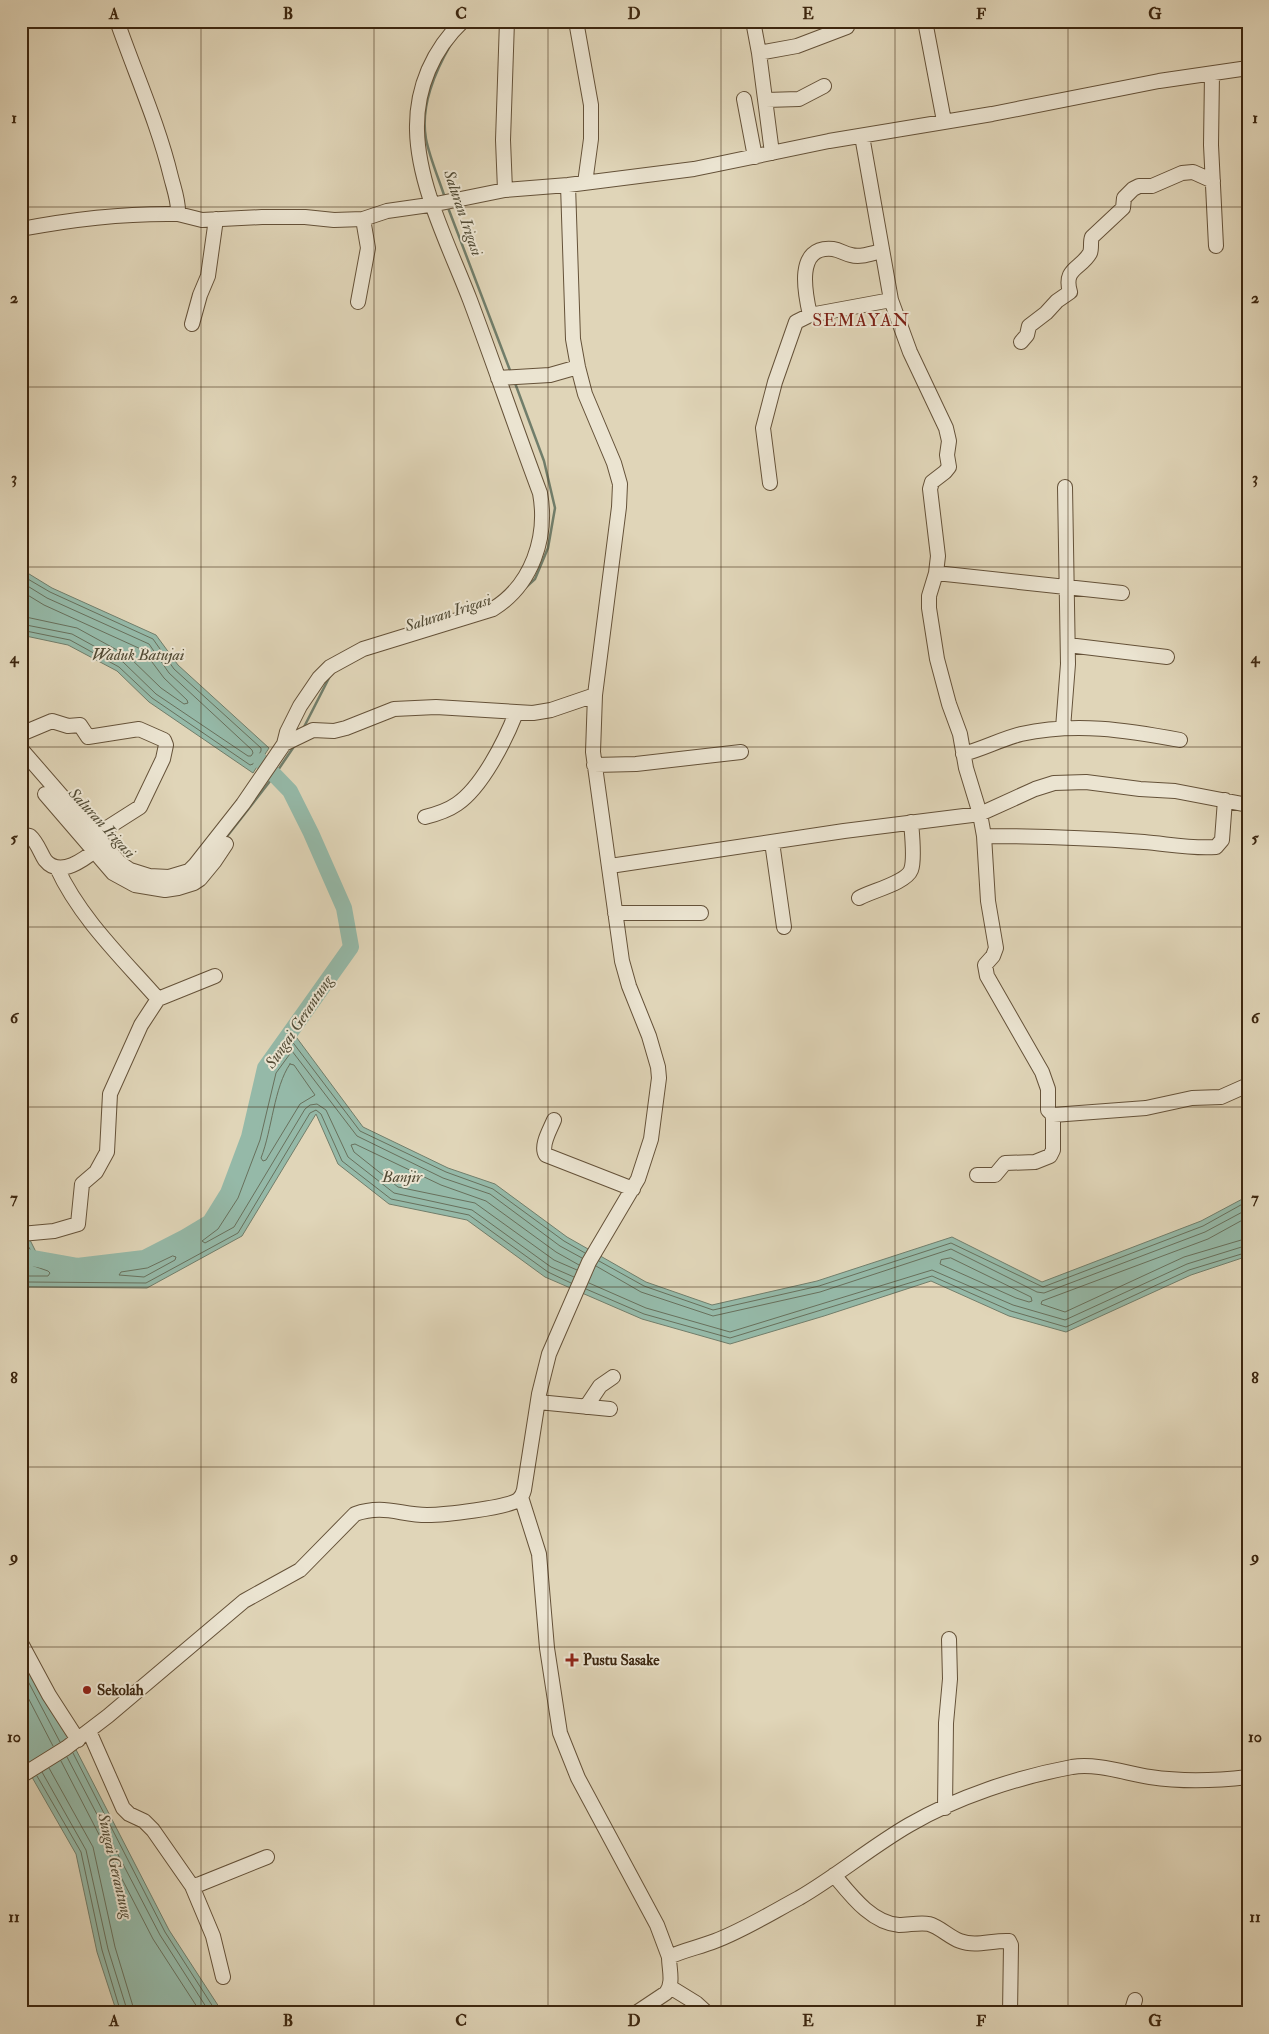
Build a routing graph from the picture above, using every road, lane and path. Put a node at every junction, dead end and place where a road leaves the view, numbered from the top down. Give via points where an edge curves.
1 (117, 21) edge
2 (463, 21) edge
3 (507, 21) edge
4 (576, 21) edge
5 (752, 21) edge
6 (925, 21) edge
7 (847, 27) dead end
8 (760, 53) junction
9 (1248, 68) edge
10 (1212, 74) junction
11 (824, 86) dead end
12 (744, 99) dead end
13 (766, 100) junction
14 (944, 121) junction
15 (862, 136) junction
16 (772, 153) junction
17 (755, 157) junction
18 (1213, 181) junction
19 (585, 183) junction
20 (568, 185) junction
21 (505, 190) junction
22 (438, 203) junction
23 (178, 214) junction
24 (363, 218) junction
25 (216, 219) junction
26 (21, 229) edge
27 (1216, 246) dead end
28 (882, 251) junction
29 (891, 300) junction
30 (358, 302) dead end
31 (810, 315) junction
32 (192, 324) dead end
33 (1021, 342) dead end
34 (578, 367) junction
35 (498, 378) junction
36 (770, 483) dead end
37 (1065, 486) dead end
38 (936, 573) junction
39 (1066, 588) junction
40 (1122, 593) dead end
41 (1068, 645) junction
42 (1167, 657) dead end
43 (595, 695) junction
44 (516, 713) junction
45 (1063, 728) junction
46 (21, 734) edge
47 (1180, 740) dead end
48 (291, 741) junction
49 (21, 750) edge
50 (741, 752) dead end
51 (963, 754) junction
52 (594, 765) junction
53 (46, 794) dead end
54 (1225, 800) junction
55 (1248, 805) edge
56 (980, 814) junction
57 (425, 817) dead end
58 (911, 822) junction
59 (21, 834) edge
60 (984, 836) junction
61 (772, 842) junction
62 (226, 844) dead end
63 (99, 845) junction
64 (209, 857) junction
65 (610, 866) junction
66 (57, 868) junction
67 (859, 898) dead end
68 (615, 913) junction
69 (701, 913) dead end
70 (784, 927) dead end
71 (215, 976) dead end
72 (158, 998) junction
73 (1248, 1085) edge
74 (1053, 1115) junction
75 (554, 1120) dead end
76 (977, 1175) dead end
77 (633, 1189) junction
78 (21, 1234) edge
79 (613, 1377) dead end
80 (538, 1402) junction
81 (586, 1407) junction
82 (610, 1409) dead end
83 (521, 1497) junction
84 (949, 1639) dead end
85 (21, 1643) edge
86 (81, 1737) junction
87 (21, 1776) edge
88 (1248, 1777) edge
89 (945, 1808) junction
90 (267, 1857) dead end
91 (834, 1875) junction
92 (192, 1886) junction
93 (668, 1957) junction
94 (223, 1977) dead end
95 (670, 1987) junction
96 (636, 2013) edge
97 (707, 2013) edge
98 (1010, 2013) edge

1 - 23 street via 166,157
2 - 22 street via 439,49 431,65 421,93 417,121 419,149
3 - 21 street via 503,140
4 - 19 street via 591,105
5 - 8 street
6 - 14 street
7 - 8 street via 797,46
8 - 13 street
9 - 10 street
10 - 14 street
10 - 18 street
11 - 13 street via 800,99
12 - 17 street
13 - 16 street
14 - 15 street
15 - 16 street
15 - 28 street
16 - 17 street
17 - 19 street via 694,169
18 - 27 street
18 - 33 street via 1189,172 1152,186 1136,187 1127,194 1123,208 1092,237 1090,252 1070,275 1067,284 1070,292 1029,326
19 - 20 street
20 - 21 street
20 - 34 street via 573,339
21 - 22 street
22 - 24 street
22 - 35 street
23 - 25 street via 198,220
23 - 26 street via 72,220
24 - 25 street via 334,220 262,216
24 - 30 street via 368,248
25 - 32 street via 208,276
28 - 29 street
28 - 31 street via 854,256 826,249 811,256 804,273
29 - 31 street
29 - 38 street via 910,352 948,434 948,467 932,482 930,492 937,539
31 - 36 street via 794,326 764,419
34 - 35 street via 550,375
34 - 43 street via 620,484
35 - 48 street via 541,501 542,525 528,574 510,596 492,609 363,648 330,667 300,706 287,732
37 - 39 street
38 - 39 street
38 - 51 street via 928,602 933,642
39 - 40 street
39 - 41 street
41 - 42 street
41 - 45 street
43 - 44 street via 550,710
43 - 52 street
44 - 48 street via 436,707 394,709 346,728 313,730
44 - 57 street via 494,759 471,791 457,804
45 - 47 street via 1099,727
45 - 51 street via 1012,736
46 - 63 street via 55,721 68,726 80,725 88,737 138,729 164,740 163,759 140,807
48 - 64 street via 230,818
49 - 63 street
50 - 52 street via 636,764
51 - 56 street
52 - 65 street
53 - 63 street
54 - 55 street
54 - 56 street via 1175,791 1063,782 1044,785
54 - 60 street via 1222,840 1216,847 1039,836
56 - 58 street
56 - 60 street
58 - 61 street
58 - 67 street via 910,872
59 - 66 street via 30,836 46,861
60 - 74 street via 988,901 996,948 985,965 986,973 1042,1072 1048,1089 1048,1110
61 - 65 street
61 - 70 street
62 - 64 street
63 - 64 street via 130,870 160,877 189,871
63 - 66 street via 72,865
65 - 68 street
66 - 72 street via 81,910
68 - 69 street
68 - 77 street via 622,961 652,1046 659,1078 651,1139
71 - 72 street
72 - 78 street via 141,1024 110,1094 107,1152 96,1172 82,1184 78,1224 54,1231
73 - 74 street via 1221,1096 1192,1098 1146,1108
74 - 76 street via 1053,1150 1050,1156 1035,1162 1005,1163 995,1175
75 - 77 street via 544,1145 546,1155
77 - 80 street via 586,1269 549,1354
79 - 81 street via 600,1386
80 - 81 street
80 - 83 street
81 - 82 street
83 - 86 street via 506,1505 430,1515 388,1509 355,1514 300,1570 244,1602 215,1624 135,1695
83 - 93 street via 539,1554 547,1648 560,1733 578,1778 654,1920
84 - 89 street
85 - 86 street via 49,1696
86 - 87 street
86 - 92 street via 123,1808 153,1830
88 - 89 street via 1192,1781 1088,1766 1074,1767 1004,1783
89 - 91 street via 905,1827
90 - 92 street
91 - 93 street via 799,1898 723,1938
91 - 98 street via 864,1908 879,1919 897,1925 932,1925 969,1944 1008,1941 1011,1945
92 - 94 street via 213,1936
93 - 95 street
95 - 96 street via 666,1994
95 - 97 street

